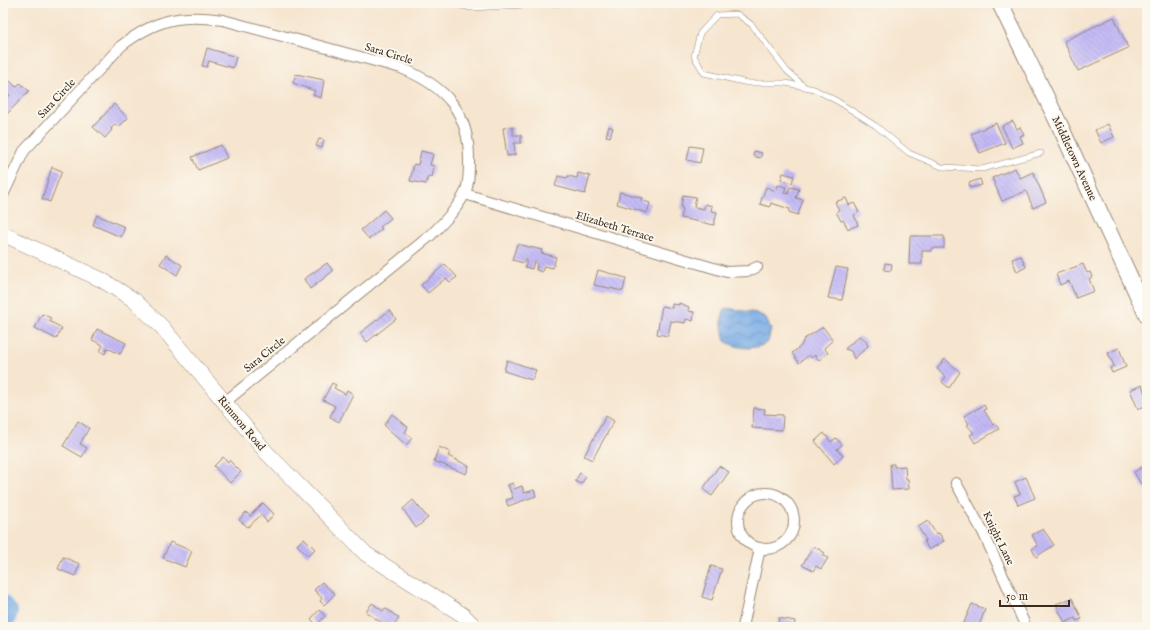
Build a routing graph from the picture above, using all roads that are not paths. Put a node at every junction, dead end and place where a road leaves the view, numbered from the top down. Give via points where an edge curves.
1 (450, 3) edge
2 (563, 3) edge
3 (1000, 3) edge
4 (804, 86) junction
5 (1041, 153) dead end
6 (465, 194) junction
7 (3, 195) edge
8 (3, 234) edge
9 (757, 267) dead end
10 (1147, 315) edge
11 (224, 402) junction
12 (956, 483) dead end
13 (760, 548) junction
14 (475, 627) edge
15 (743, 627) edge
16 (1026, 627) edge

1 - 2 lane via 471,8
3 - 10 main road, Middletown Avenue via 1062,128
4 - 4 lane via 786,83 748,83 704,73 694,56 700,33 716,15 737,14 752,25 787,71
4 - 5 lane via 814,88 837,101 876,126 909,153 942,167 982,169
6 - 7 street, Sara Circle via 470,175 470,150 465,128 454,106 440,89 423,77 401,68 223,20 198,17 175,19 155,25 121,46 24,151
6 - 9 street, Elizabeth Terrace via 727,272 749,271
6 - 11 street, Sara Circle via 449,217 431,235
8 - 11 street, Rimmon Road via 102,280 134,300 162,327
11 - 14 street, Rimmon Road via 266,452 366,554 463,615
12 - 16 street, Knight Lane via 986,539
13 - 13 street via 780,545 789,537 793,526 789,506 771,494 752,498 739,515 739,527 743,536 751,545
13 - 15 street

